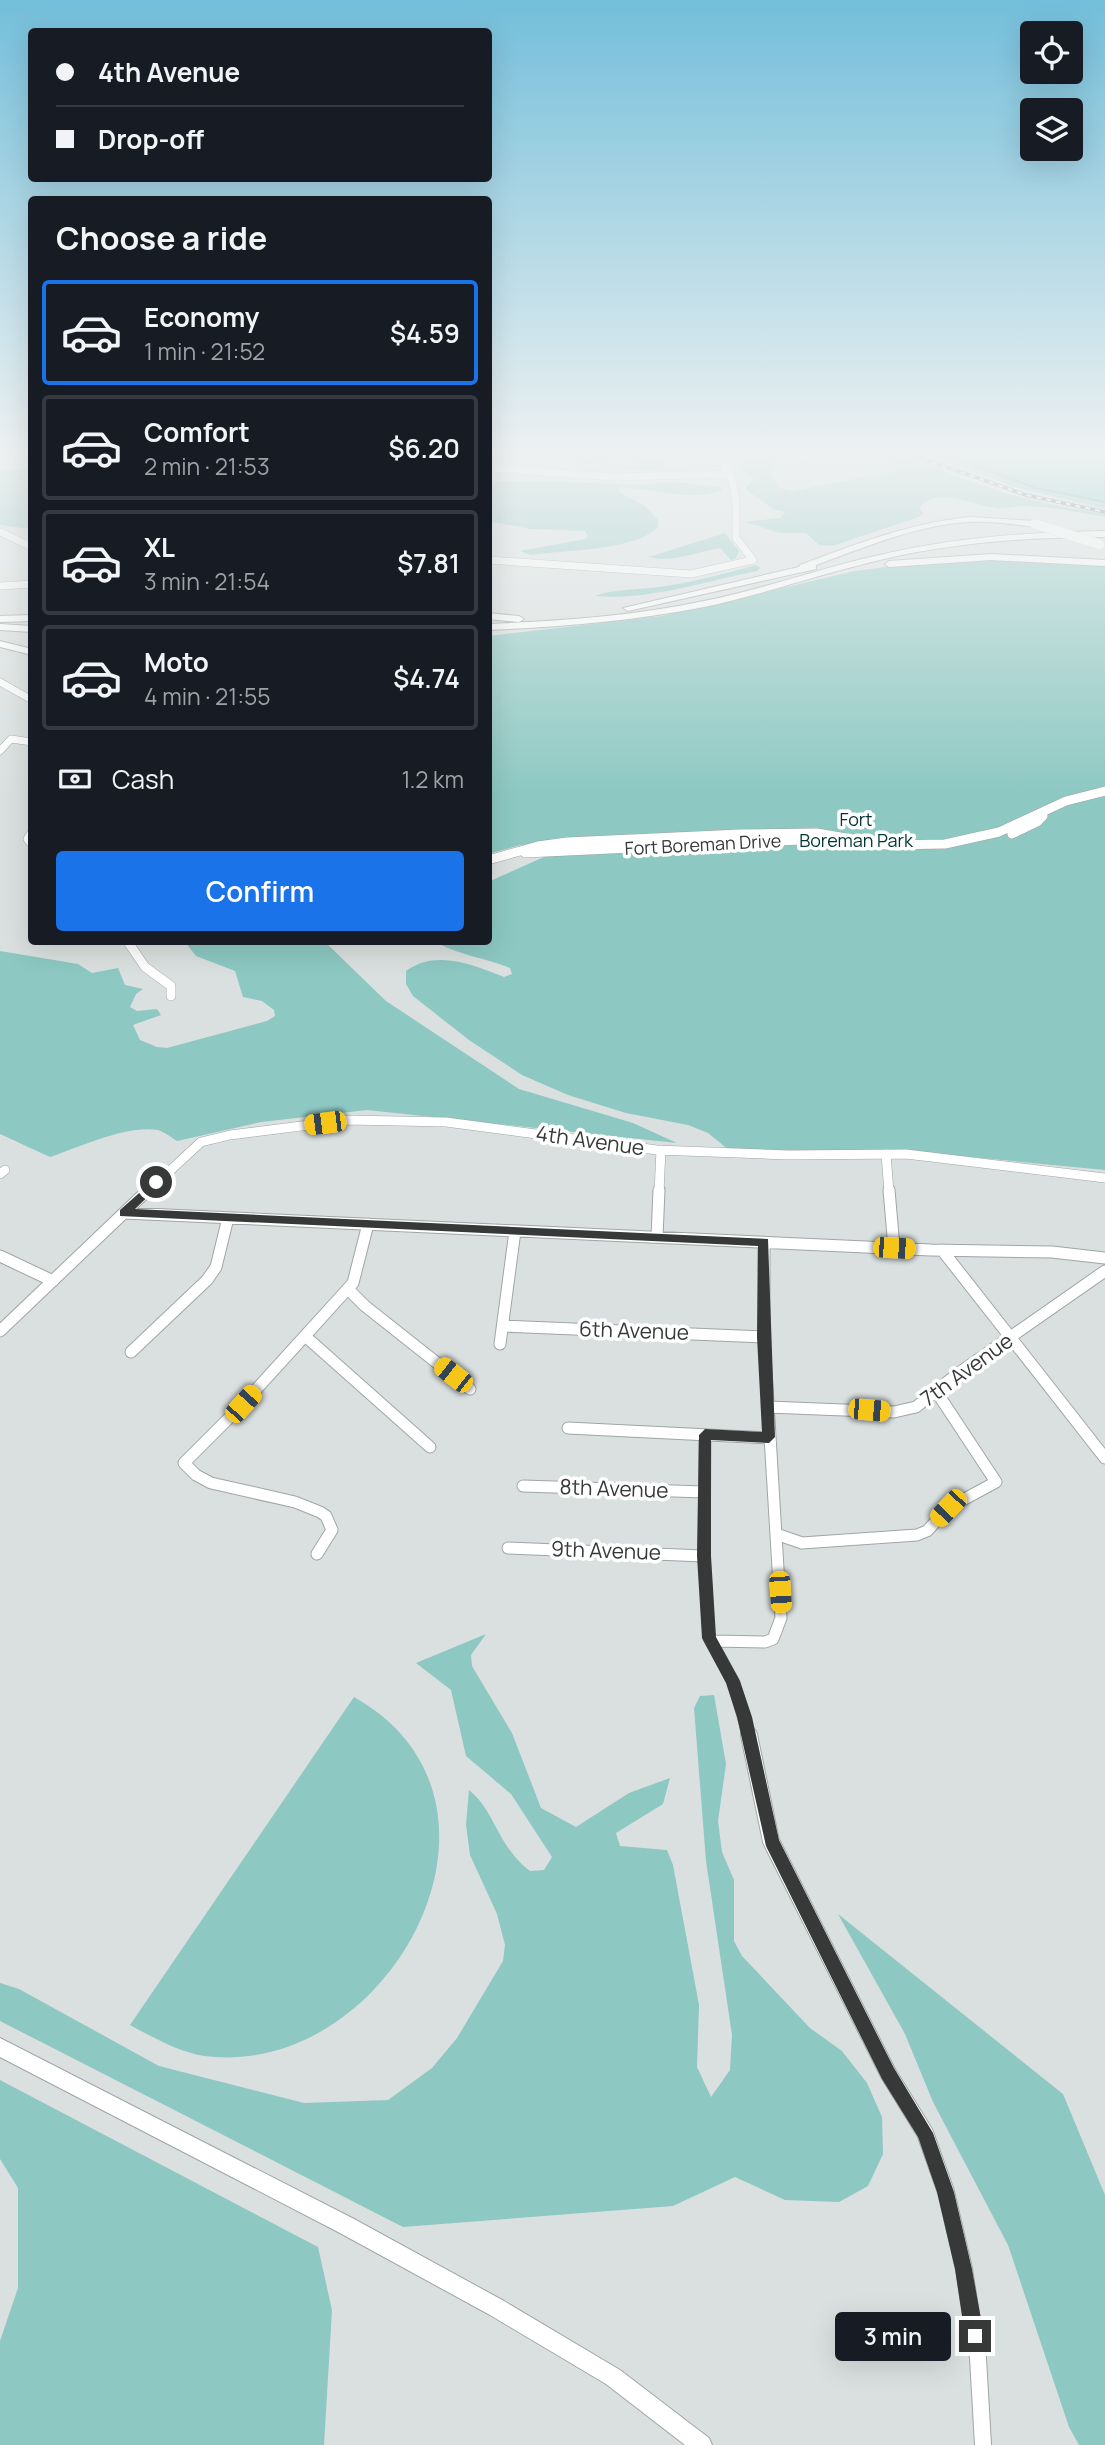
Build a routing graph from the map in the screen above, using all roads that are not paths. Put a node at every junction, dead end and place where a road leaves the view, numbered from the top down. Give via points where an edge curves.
1 (573, 566) edge
2 (729, 566) edge
3 (805, 566) edge
4 (816, 566) edge
5 (850, 566) edge
6 (890, 566) edge
7 (791, 571) junction
8 (815, 576) junction
9 (28, 584) edge
10 (0, 586) edge
11 (28, 618) edge
12 (492, 618) edge
13 (0, 619) edge
14 (552, 624) junction
15 (0, 627) edge
16 (492, 627) edge
17 (28, 629) edge
18 (492, 632) edge
19 (0, 636) edge
20 (28, 638) edge
21 (0, 644) edge
22 (28, 651) edge
23 (0, 682) edge
24 (28, 698) edge
25 (28, 741) edge
26 (0, 751) edge
27 (1105, 791) edge
28 (492, 859) edge
29 (130, 945) edge
30 (172, 996) dead end
31 (661, 1150) junction
32 (886, 1154) junction
33 (1105, 1178) edge
34 (124, 1213) junction
35 (228, 1218) junction
36 (368, 1224) junction
37 (514, 1231) junction
38 (657, 1237) junction
39 (764, 1242) junction
40 (894, 1248) junction
41 (942, 1250) junction
42 (0, 1256) edge
43 (1105, 1258) edge
44 (1105, 1271) edge
45 (53, 1281) junction
46 (348, 1289) junction
47 (504, 1326) junction
48 (0, 1331) edge
49 (305, 1336) junction
50 (764, 1337) junction
51 (1010, 1337) junction
52 (500, 1344) dead end
53 (131, 1352) dead end
54 (470, 1389) dead end
55 (936, 1391) junction
56 (768, 1407) junction
57 (568, 1428) dead end
58 (705, 1435) junction
59 (769, 1437) junction
60 (430, 1447) dead end
61 (1105, 1458) edge
62 (523, 1486) dead end
63 (704, 1492) junction
64 (776, 1534) junction
65 (508, 1548) dead end
66 (317, 1554) dead end
67 (704, 1556) junction
68 (709, 1638) junction
69 (0, 2046) edge
70 (702, 2445) edge
71 (983, 2445) edge

1 - 2 street via 682,574
3 - 7 highway, bridge
4 - 7 highway
5 - 8 highway
6 - 8 highway
7 - 12 highway via 637,607
8 - 14 highway via 648,615
9 - 10 street
11 - 13 highway
14 - 16 highway
14 - 18 highway
15 - 17 highway
19 - 20 highway
21 - 22 highway
23 - 24 street
25 - 26 street via 11,739
27 - 28 street, Fort Boreman Drive via 1066,801 1043,813 1037,822 984,843 930,851 741,839 520,852
29 - 30 street via 145,967 171,986
31 - 32 street, 4th Avenue
31 - 34 street, 4th Avenue via 455,1122 349,1120 201,1142
31 - 38 street
32 - 33 street, 4th Avenue
32 - 40 street
34 - 35 street
34 - 45 street, 4th Avenue
35 - 36 street
35 - 53 street via 216,1267 207,1280
36 - 37 street
36 - 46 street
37 - 38 street
37 - 47 street
38 - 39 street
39 - 40 street
39 - 50 street
40 - 41 street
41 - 43 street
41 - 51 street
42 - 45 street
44 - 51 street, 7th Avenue
45 - 48 street, 4th Avenue
46 - 49 street
46 - 54 street
47 - 50 street, 6th Avenue
47 - 52 street
49 - 60 street
49 - 66 street via 184,1463 218,1485 297,1501 324,1515 332,1530
50 - 56 street
51 - 55 street, 7th Avenue
51 - 61 street
55 - 56 street, 7th Avenue via 916,1407 894,1412
55 - 64 street via 996,1482 948,1508 927,1531 917,1535 802,1543
56 - 59 street
57 - 58 street
58 - 59 street
58 - 63 street
59 - 64 street
62 - 63 street, 8th Avenue
63 - 67 street
64 - 68 street via 781,1618 773,1639
65 - 67 street, 9th Avenue
67 - 68 street
68 - 71 street via 733,1681 744,1717 771,1841 888,2073 925,2133 946,2192 978,2358
69 - 70 main road via 498,2308 612,2376

